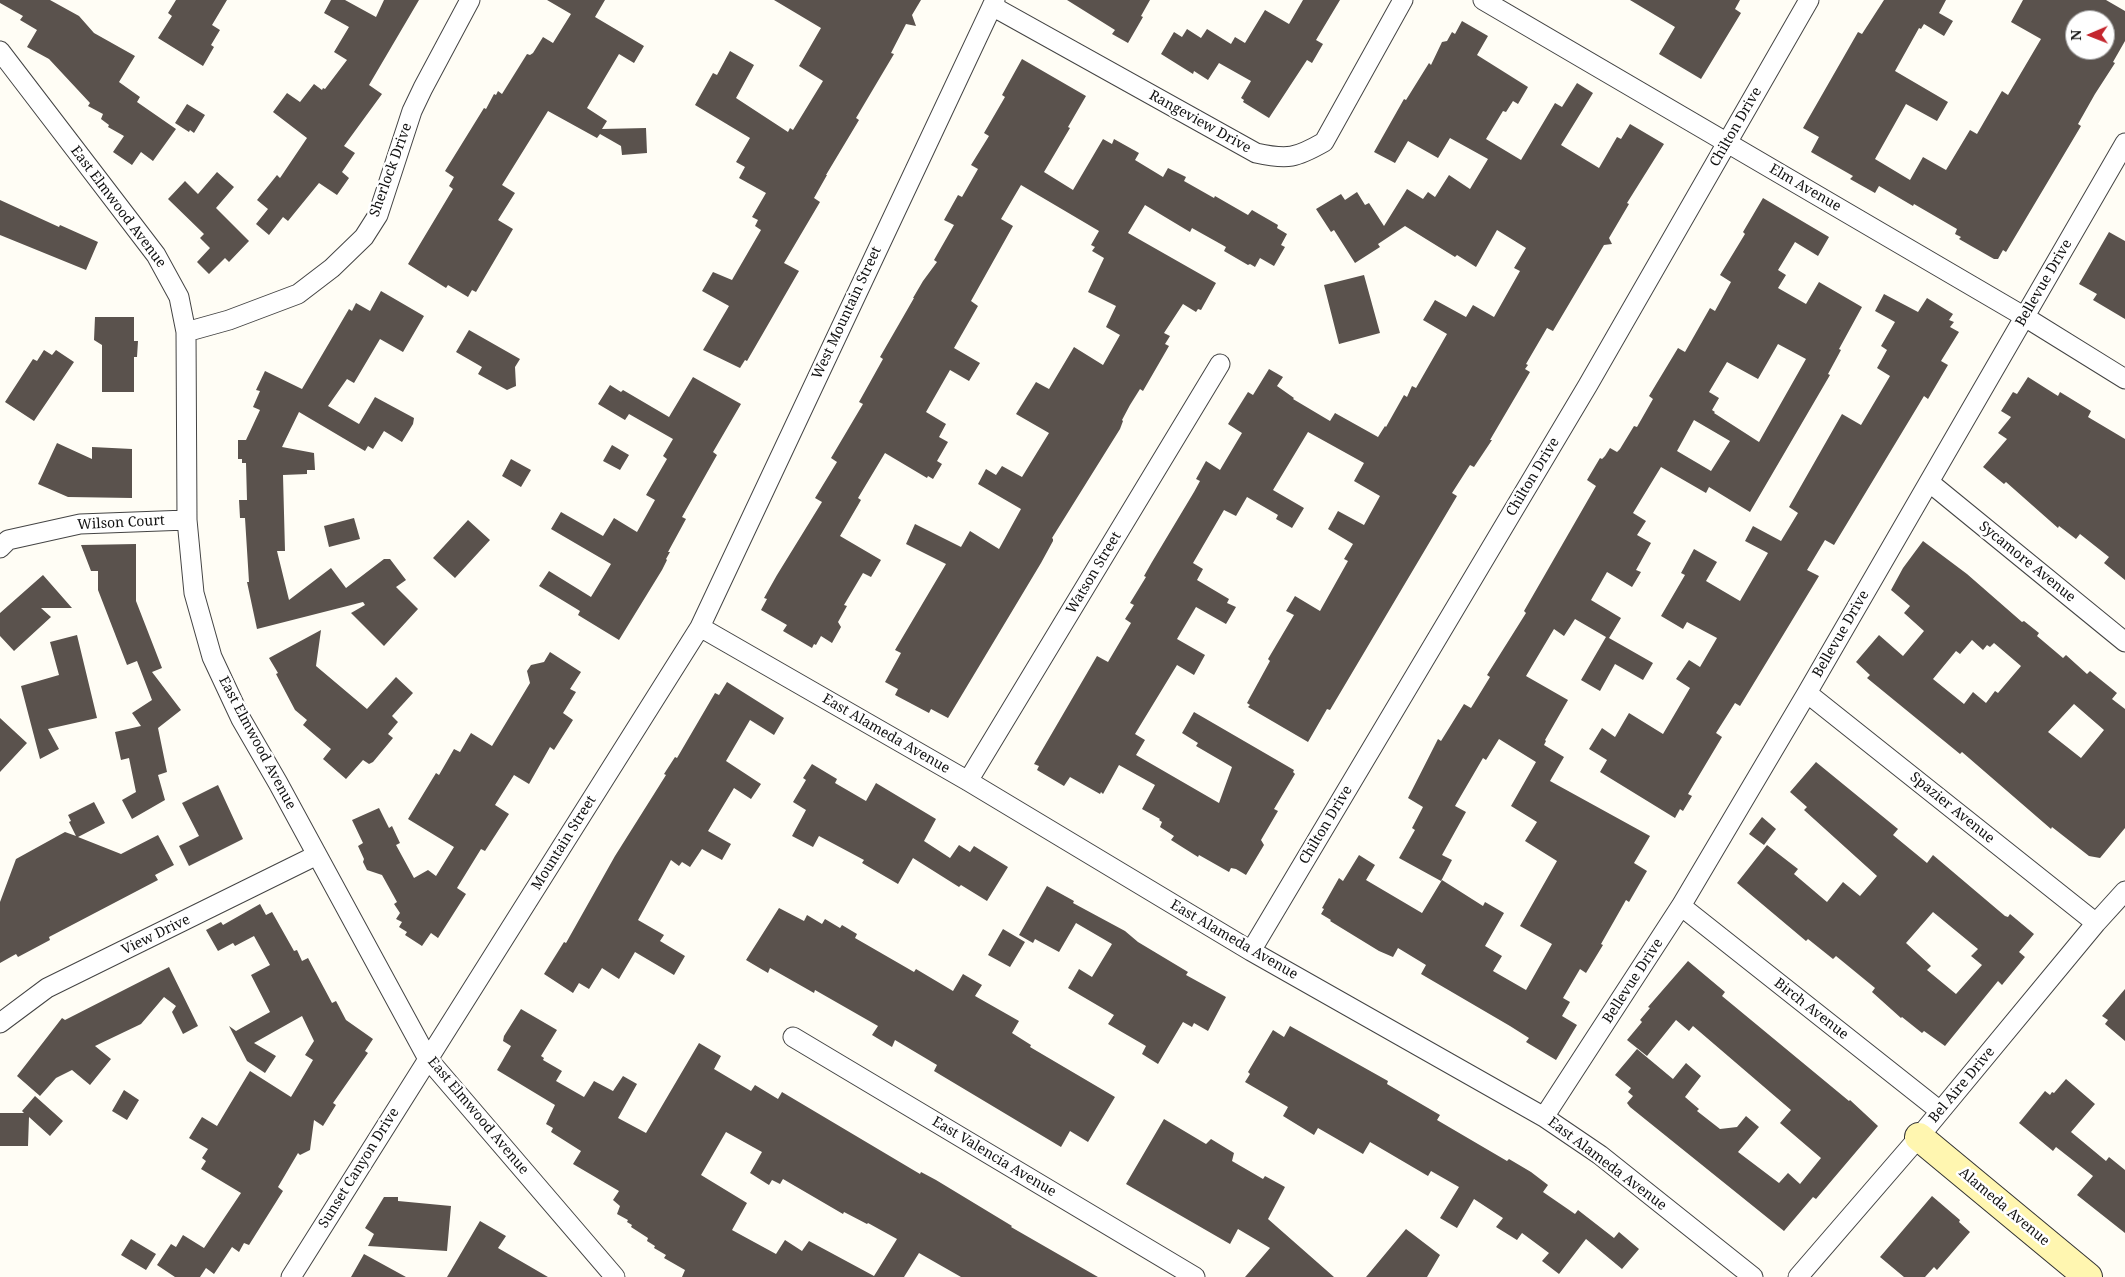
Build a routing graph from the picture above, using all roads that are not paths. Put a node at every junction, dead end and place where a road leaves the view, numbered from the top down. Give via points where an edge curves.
1 (470, 0) edge
2 (1403, 0) edge
3 (1482, 0) edge
4 (1809, 0) edge
5 (993, 3) edge
6 (0, 51) edge
7 (1727, 142) junction
8 (2125, 143) edge
9 (2024, 317) junction
10 (186, 332) junction
11 (1220, 364) dead end
12 (2125, 379) edge
13 (1929, 482) junction
14 (187, 520) junction
15 (0, 548) edge
16 (700, 627) junction
17 (2125, 642) edge
18 (1808, 693) junction
19 (968, 781) junction
20 (317, 855) junction
21 (2125, 891) edge
22 (1681, 906) junction
23 (2096, 923) junction
24 (1250, 951) junction
25 (0, 1023) edge
26 (793, 1037) dead end
27 (428, 1059) junction
28 (1940, 1111) junction
29 (1544, 1117) junction
30 (1919, 1137) junction
31 (291, 1277) edge
32 (615, 1277) edge
33 (1195, 1277) edge
34 (1753, 1277) edge
35 (1798, 1277) edge
36 (2088, 1277) edge

1 - 10 street, Sherlock Drive via 419,95 378,215 364,237 332,268 298,294
2 - 5 street, Rangeview Drive via 1324,142 1302,155 1279,158 1256,153
3 - 7 street, Elm Avenue
4 - 7 street, Chilton Drive
5 - 16 street, West Mountain Street
6 - 10 street, East Elmwood Avenue via 156,255 179,297
7 - 9 street, Elm Avenue
7 - 24 street, Chilton Drive via 1588,385
8 - 9 street, Bellevue Drive
9 - 12 street, Elm Avenue
9 - 13 street, Bellevue Drive
10 - 14 street, East Elmwood Avenue
11 - 19 street, Watson Street
13 - 17 street, Sycamore Avenue
13 - 18 street, Bellevue Drive
14 - 15 street, Wilson Court via 80,524 8,540
14 - 20 street, East Elmwood Avenue via 194,593 212,657 241,720
16 - 19 street, East Alameda Avenue
16 - 27 street, Mountain Street
18 - 22 street, Bellevue Drive
18 - 23 street, Spazier Avenue
19 - 24 street, East Alameda Avenue
20 - 25 street, View Drive via 47,988
20 - 27 street, East Elmwood Avenue
21 - 23 street, Bel Aire Drive
22 - 28 street, Birch Avenue
22 - 29 street, Bellevue Drive
23 - 28 street, Bel Aire Drive
24 - 29 street, East Alameda Avenue
26 - 33 street, East Valencia Avenue
27 - 31 street, Sunset Canyon Drive
27 - 32 street, East Elmwood Avenue
28 - 30 street, Bel Aire Drive
29 - 34 street, East Alameda Avenue via 1600,1155
30 - 35 street, Bel Aire Drive
30 - 36 street, Alameda Avenue

